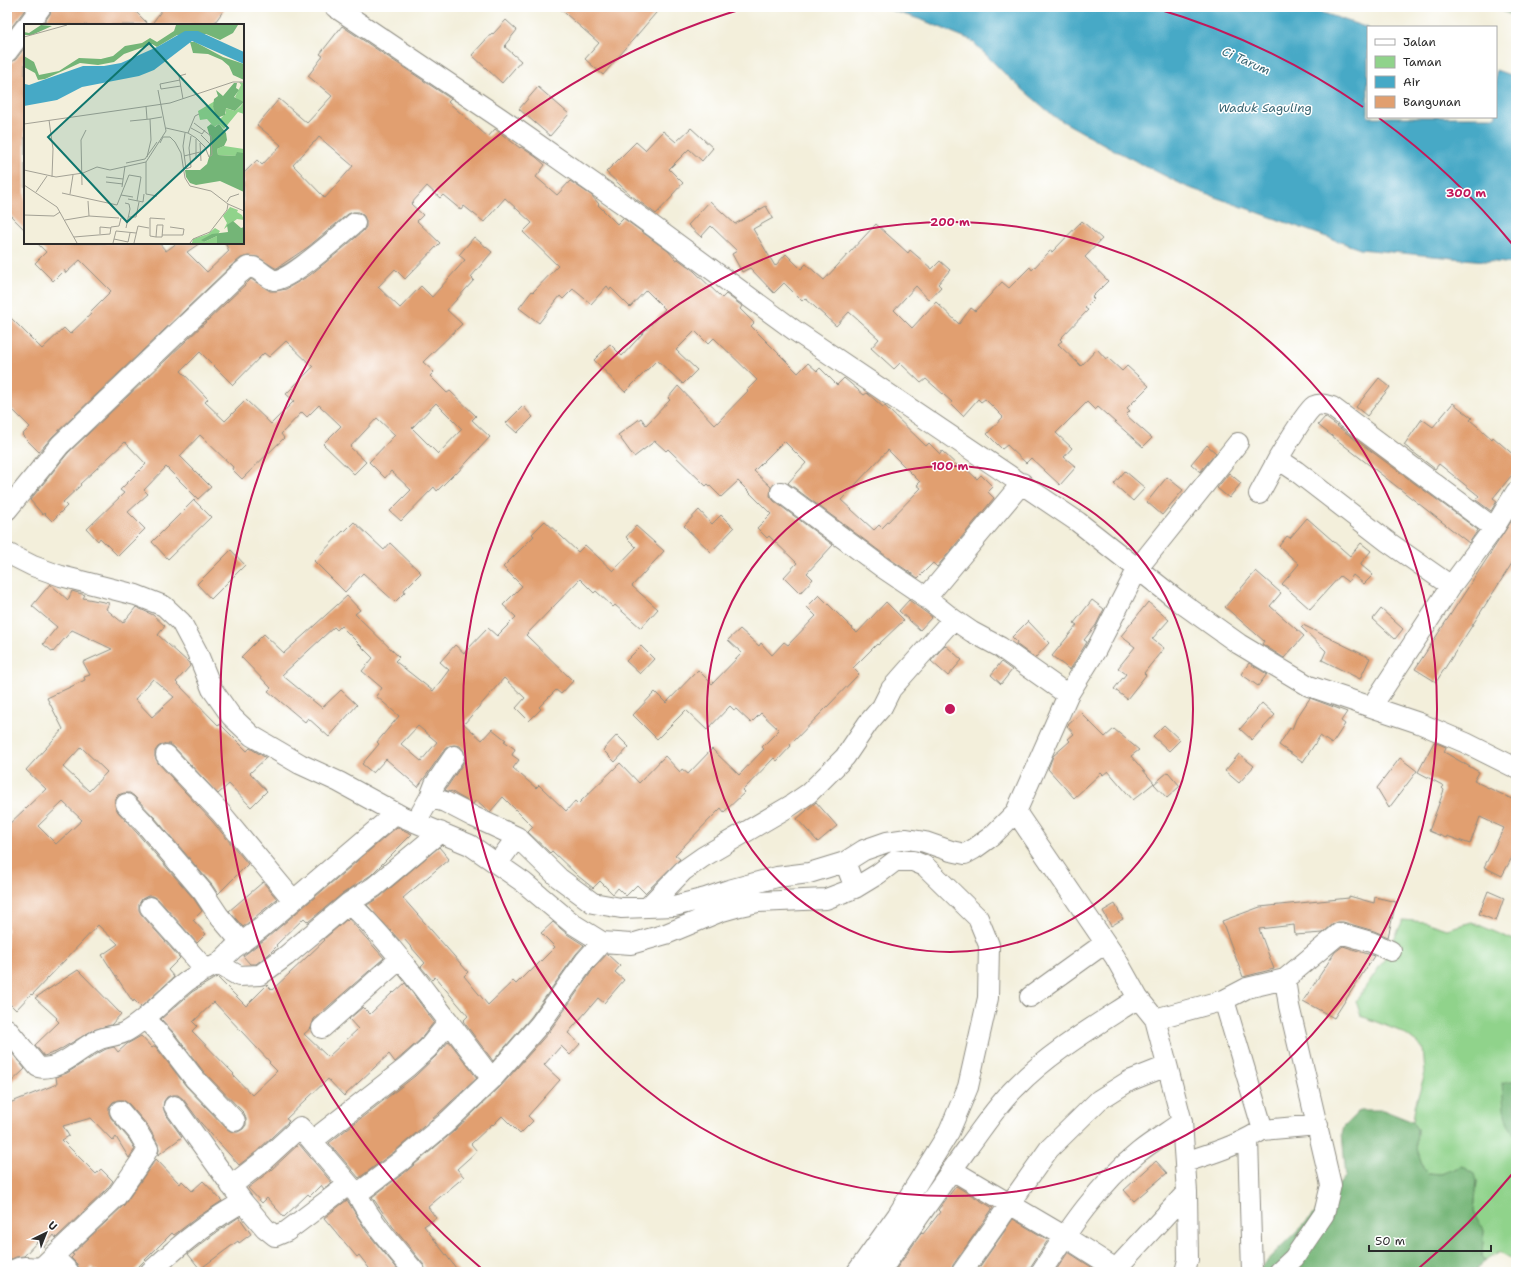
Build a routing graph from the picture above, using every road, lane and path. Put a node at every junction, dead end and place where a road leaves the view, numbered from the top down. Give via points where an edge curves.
1 (41, 7) edge
2 (335, 7) edge
3 (29, 24) edge
4 (24, 29) edge
5 (7, 52) edge
6 (355, 222) dead end
7 (1238, 443) dead end
8 (1278, 459) junction
9 (1022, 483) junction
10 (781, 492) dead end
11 (1516, 492) edge
12 (1259, 494) dead end
13 (7, 510) edge
14 (1494, 528) junction
15 (7, 553) edge
16 (1138, 568) junction
17 (1451, 586) junction
18 (926, 598) junction
19 (953, 619) junction
20 (1068, 695) junction
21 (1372, 706) junction
22 (166, 755) dead end
23 (454, 756) dead end
24 (1516, 768) edge
25 (430, 797) junction
26 (126, 804) dead end
27 (1016, 812) junction
28 (396, 813) junction
29 (416, 822) junction
30 (440, 832) junction
31 (516, 837) junction
32 (844, 862) junction
33 (497, 864) junction
34 (856, 888) junction
35 (293, 900) junction
36 (349, 903) junction
37 (649, 906) junction
38 (150, 907) dead end
39 (602, 942) junction
40 (242, 943) junction
41 (1105, 943) junction
42 (1391, 951) dead end
43 (400, 959) junction
44 (212, 967) junction
45 (1285, 979) junction
46 (1030, 997) dead end
47 (1138, 998) junction
48 (1224, 1000) junction
49 (145, 1018) junction
50 (1156, 1019) junction
51 (449, 1022) junction
52 (322, 1028) dead end
53 (7, 1029) edge
54 (1167, 1066) junction
55 (492, 1079) junction
56 (174, 1106) dead end
57 (120, 1111) dead end
58 (235, 1121) dead end
59 (1182, 1122) junction
60 (1318, 1125) junction
61 (1255, 1135) junction
62 (312, 1141) junction
63 (1185, 1162) junction
64 (952, 1170) junction
65 (231, 1186) junction
66 (352, 1189) junction
67 (1187, 1192) junction
68 (243, 1202) junction
69 (1011, 1204) junction
70 (1064, 1236) junction
71 (54, 1256) junction
72 (1115, 1270) edge
73 (11, 1272) edge
74 (69, 1272) edge
75 (150, 1272) edge
76 (415, 1272) edge
77 (858, 1272) edge
78 (880, 1272) edge
79 (962, 1272) edge
80 (1041, 1272) edge
81 (1185, 1272) edge
82 (1252, 1272) edge
83 (1279, 1272) edge

1 - 3 street
2 - 9 street via 602,189 794,330
4 - 5 street
6 - 13 street via 302,266 279,280 272,280 253,266 239,274 60,445
7 - 16 street
8 - 12 street
8 - 14 street via 1306,415 1314,406 1323,404 1332,407
8 - 17 street
9 - 16 street
9 - 18 street
10 - 18 street
11 - 14 street
14 - 17 street
15 - 28 street via 60,576 129,593 164,606 181,622 212,689 231,716 252,736 300,764
16 - 20 street via 1096,650
16 - 21 street via 1239,644 1309,686
17 - 21 street
18 - 19 street
19 - 20 street via 1000,647
19 - 37 street via 892,689 882,707 845,757 809,793 683,871
20 - 27 street
21 - 24 street via 1466,743
22 - 35 street via 221,813
23 - 25 street via 435,784
25 - 29 street
25 - 31 street
26 - 40 street via 203,892
27 - 32 street via 992,836 965,854 907,839 887,842 864,850
27 - 41 street
28 - 29 street
28 - 35 street
29 - 30 street
30 - 33 street via 470,845
30 - 36 street via 374,887
31 - 33 street
31 - 37 street via 559,878 592,903 621,908
32 - 34 street
32 - 37 street via 809,873 777,877 674,906
33 - 39 street via 573,924
34 - 39 street via 826,899 758,902 740,906 666,934 631,944
34 - 77 street via 896,861 913,861 925,866 978,918 989,945 988,998 968,1087 949,1132
35 - 40 street
36 - 43 street via 367,919
36 - 44 street via 260,975 239,976
38 - 44 street
39 - 55 street via 585,961 540,1024
40 - 44 street
41 - 46 street
41 - 47 street
42 - 45 street via 1340,933
43 - 51 street
43 - 52 street
44 - 49 street via 182,985
45 - 48 street via 1247,988
45 - 60 street via 1289,1006
47 - 50 street
47 - 64 street via 1073,1041 1016,1086
48 - 50 street
48 - 61 street
49 - 53 street via 126,1032 96,1040 46,1069 38,1067
49 - 58 street via 194,1078
50 - 54 street
51 - 55 street
51 - 62 street via 428,1048 407,1067
54 - 59 street
54 - 69 street via 1129,1081 1099,1100 1049,1149
55 - 66 street via 401,1161
56 - 65 street
57 - 71 street via 138,1132 148,1149 116,1197
59 - 63 street
59 - 70 street via 1139,1152 1107,1183
60 - 61 street
60 - 83 street via 1331,1185 1324,1214 1294,1258
61 - 63 street
61 - 82 street
62 - 65 street via 300,1127
62 - 66 street
63 - 67 street
64 - 69 street
64 - 78 street
65 - 68 street
66 - 68 street via 275,1236
66 - 76 street
67 - 72 street
67 - 81 street via 1188,1260
68 - 75 street via 226,1211
69 - 70 street
69 - 79 street
70 - 72 street
70 - 80 street
71 - 73 street via 39,1268 21,1266
71 - 74 street

